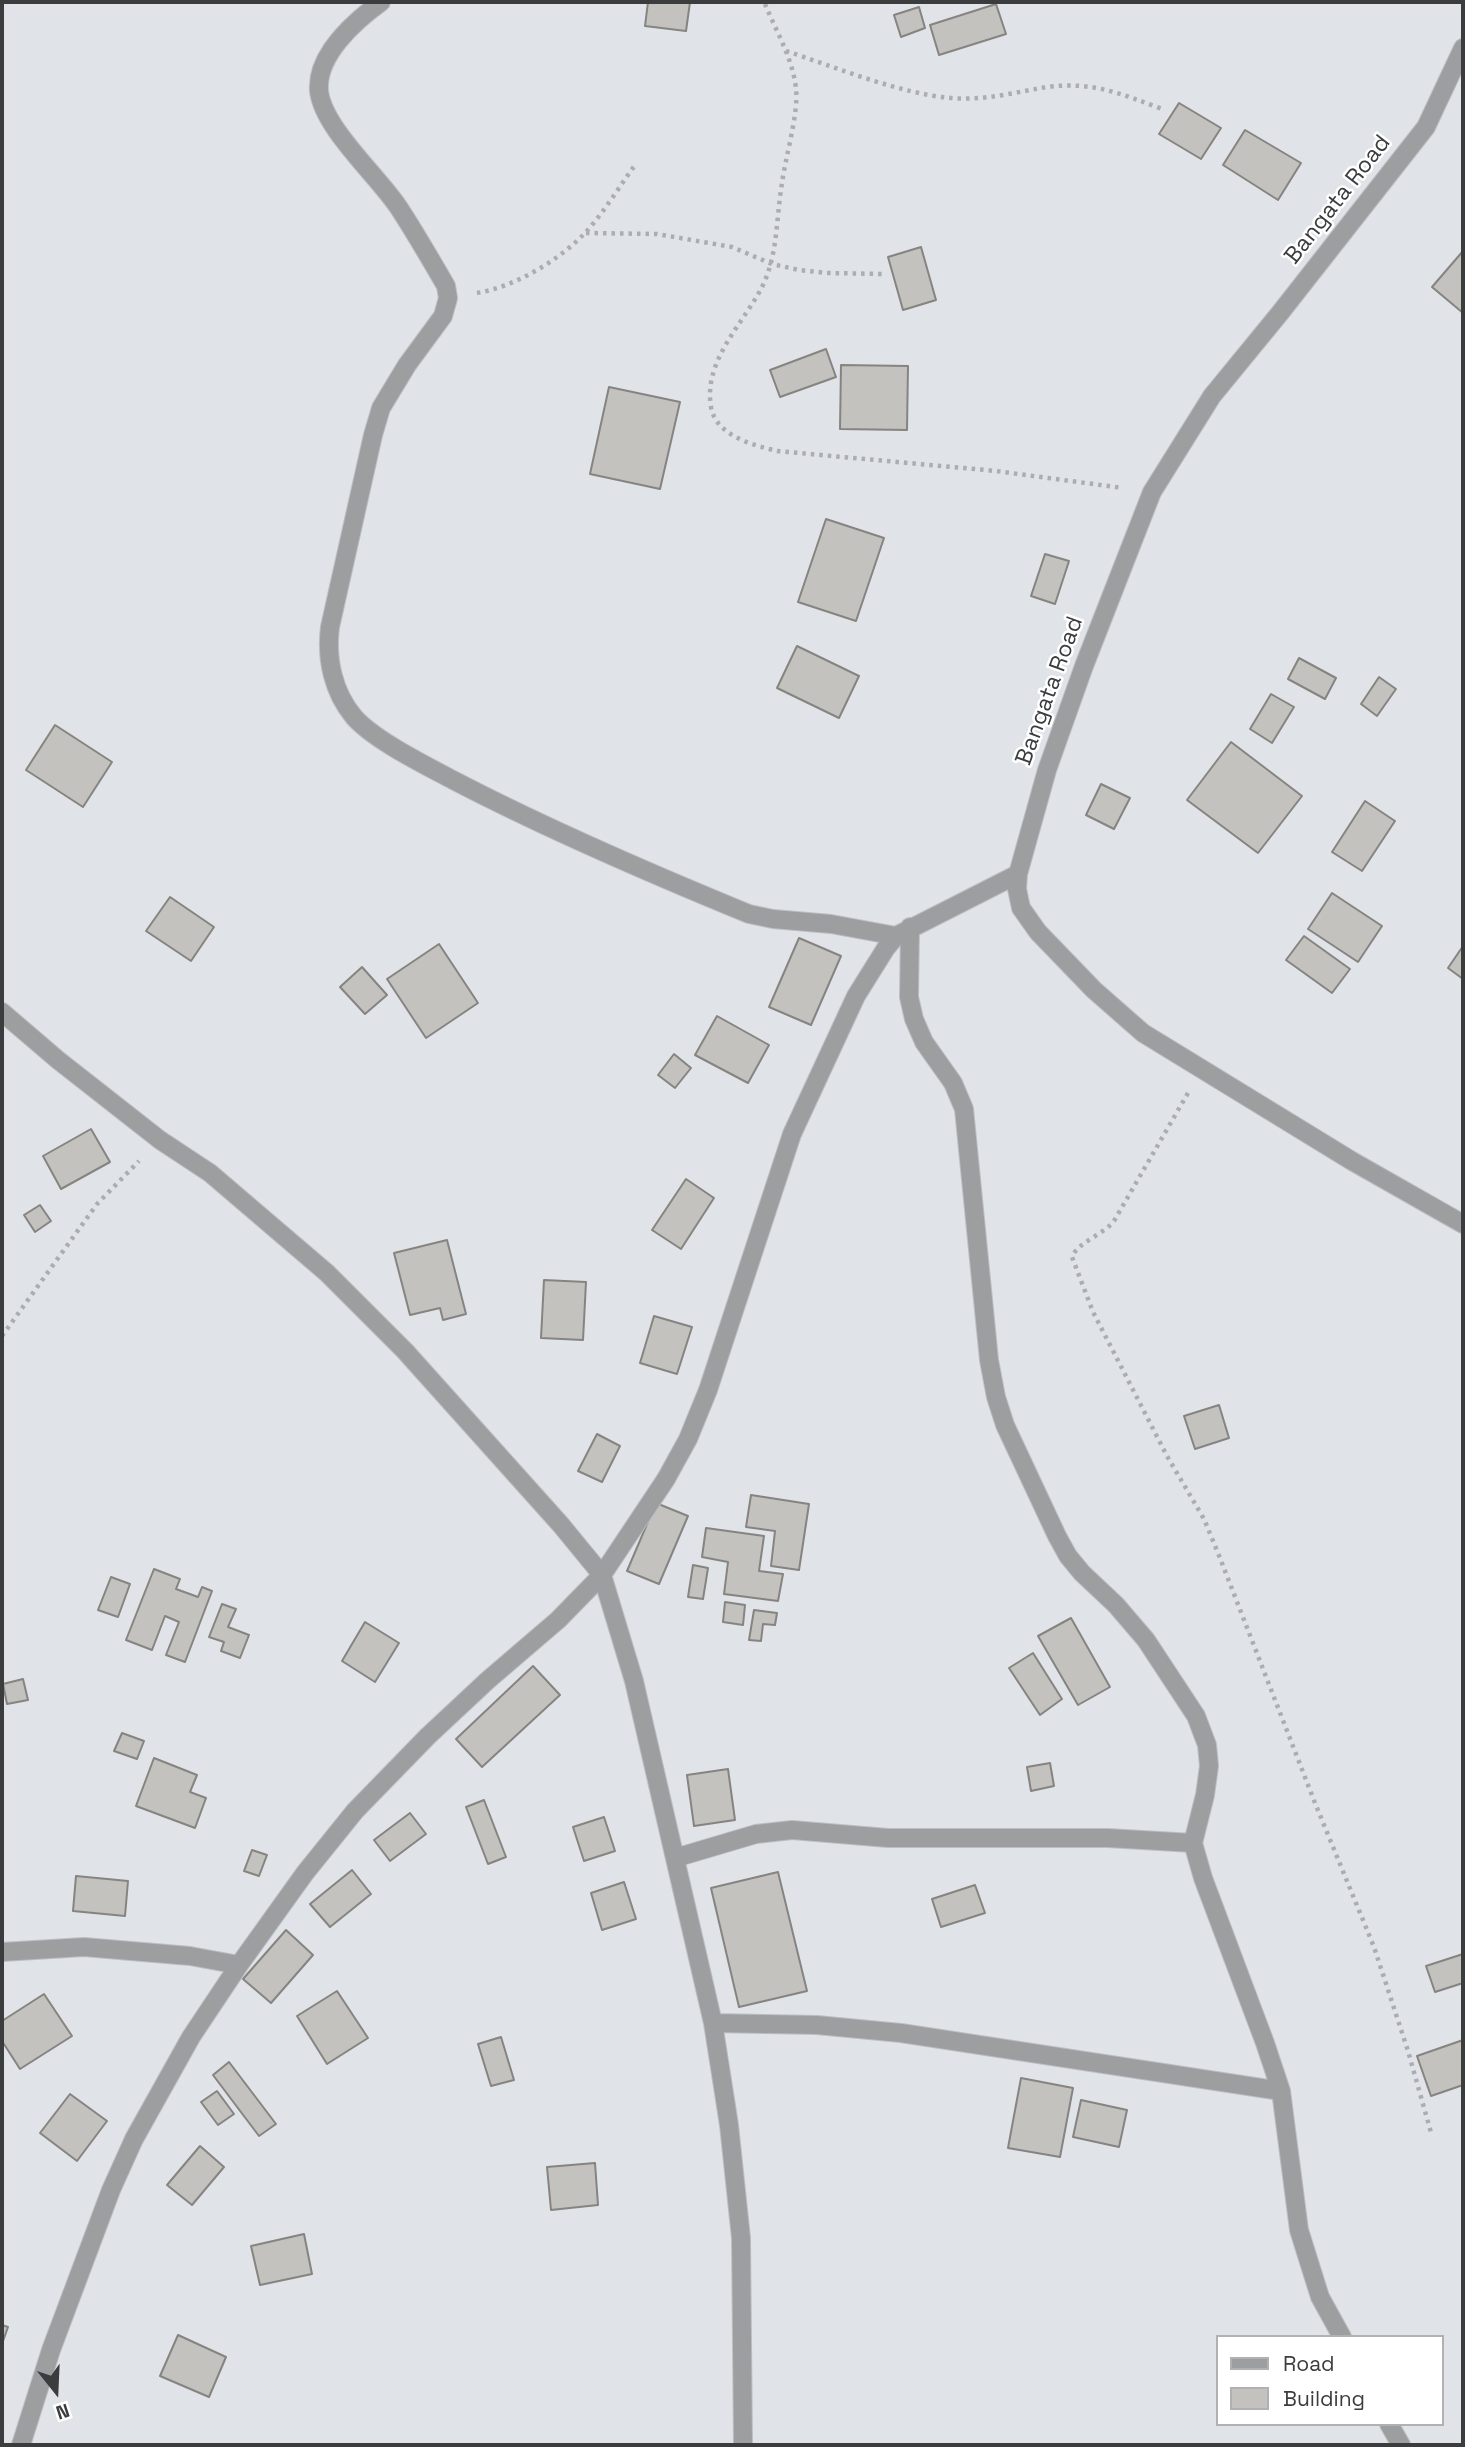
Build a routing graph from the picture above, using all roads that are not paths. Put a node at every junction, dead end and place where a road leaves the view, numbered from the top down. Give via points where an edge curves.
1 (381, 2) edge
2 (1463, 48) edge
3 (1018, 874) junction
4 (903, 932) junction
5 (2, 1012) edge
6 (1463, 1224) edge
7 (602, 1575) junction
8 (1193, 1843) junction
9 (675, 1858) junction
10 (2, 1952) edge
11 (239, 1965) junction
12 (713, 2023) junction
13 (1281, 2091) junction
14 (1341, 2335) edge
15 (1390, 2426) edge
16 (21, 2445) edge
17 (743, 2445) edge
18 (1401, 2445) edge

1 - 4 street via 339,42 323,67 319,89 331,122 398,207 446,286 448,298 443,316 381,408 373,435 330,627 330,666 340,697 361,724 411,758 588,846 750,914
2 - 3 street, Bangata Road via 1426,127 1212,396 1152,492 1047,770
3 - 4 street
3 - 6 street, Bangata Road via 1021,908 1047,942 1143,1033
4 - 7 street via 886,948 856,996 792,1134 688,1439
4 - 8 street via 914,1019 964,1109 988,1347 1005,1425 1068,1556 1146,1640 1196,1716 1209,1766
5 - 7 street via 160,1140 210,1173 327,1273 405,1351
7 - 9 street via 634,1681
7 - 11 street via 428,1736 355,1811
8 - 9 street via 1108,1838 888,1838 792,1830 756,1834
8 - 13 street
9 - 12 street
10 - 11 street via 84,1947
11 - 16 street via 191,2037 125,2159 51,2350
12 - 13 street via 817,2025 901,2033
12 - 17 street via 741,2238
13 - 14 street via 1298,2230 1320,2297
15 - 18 street

